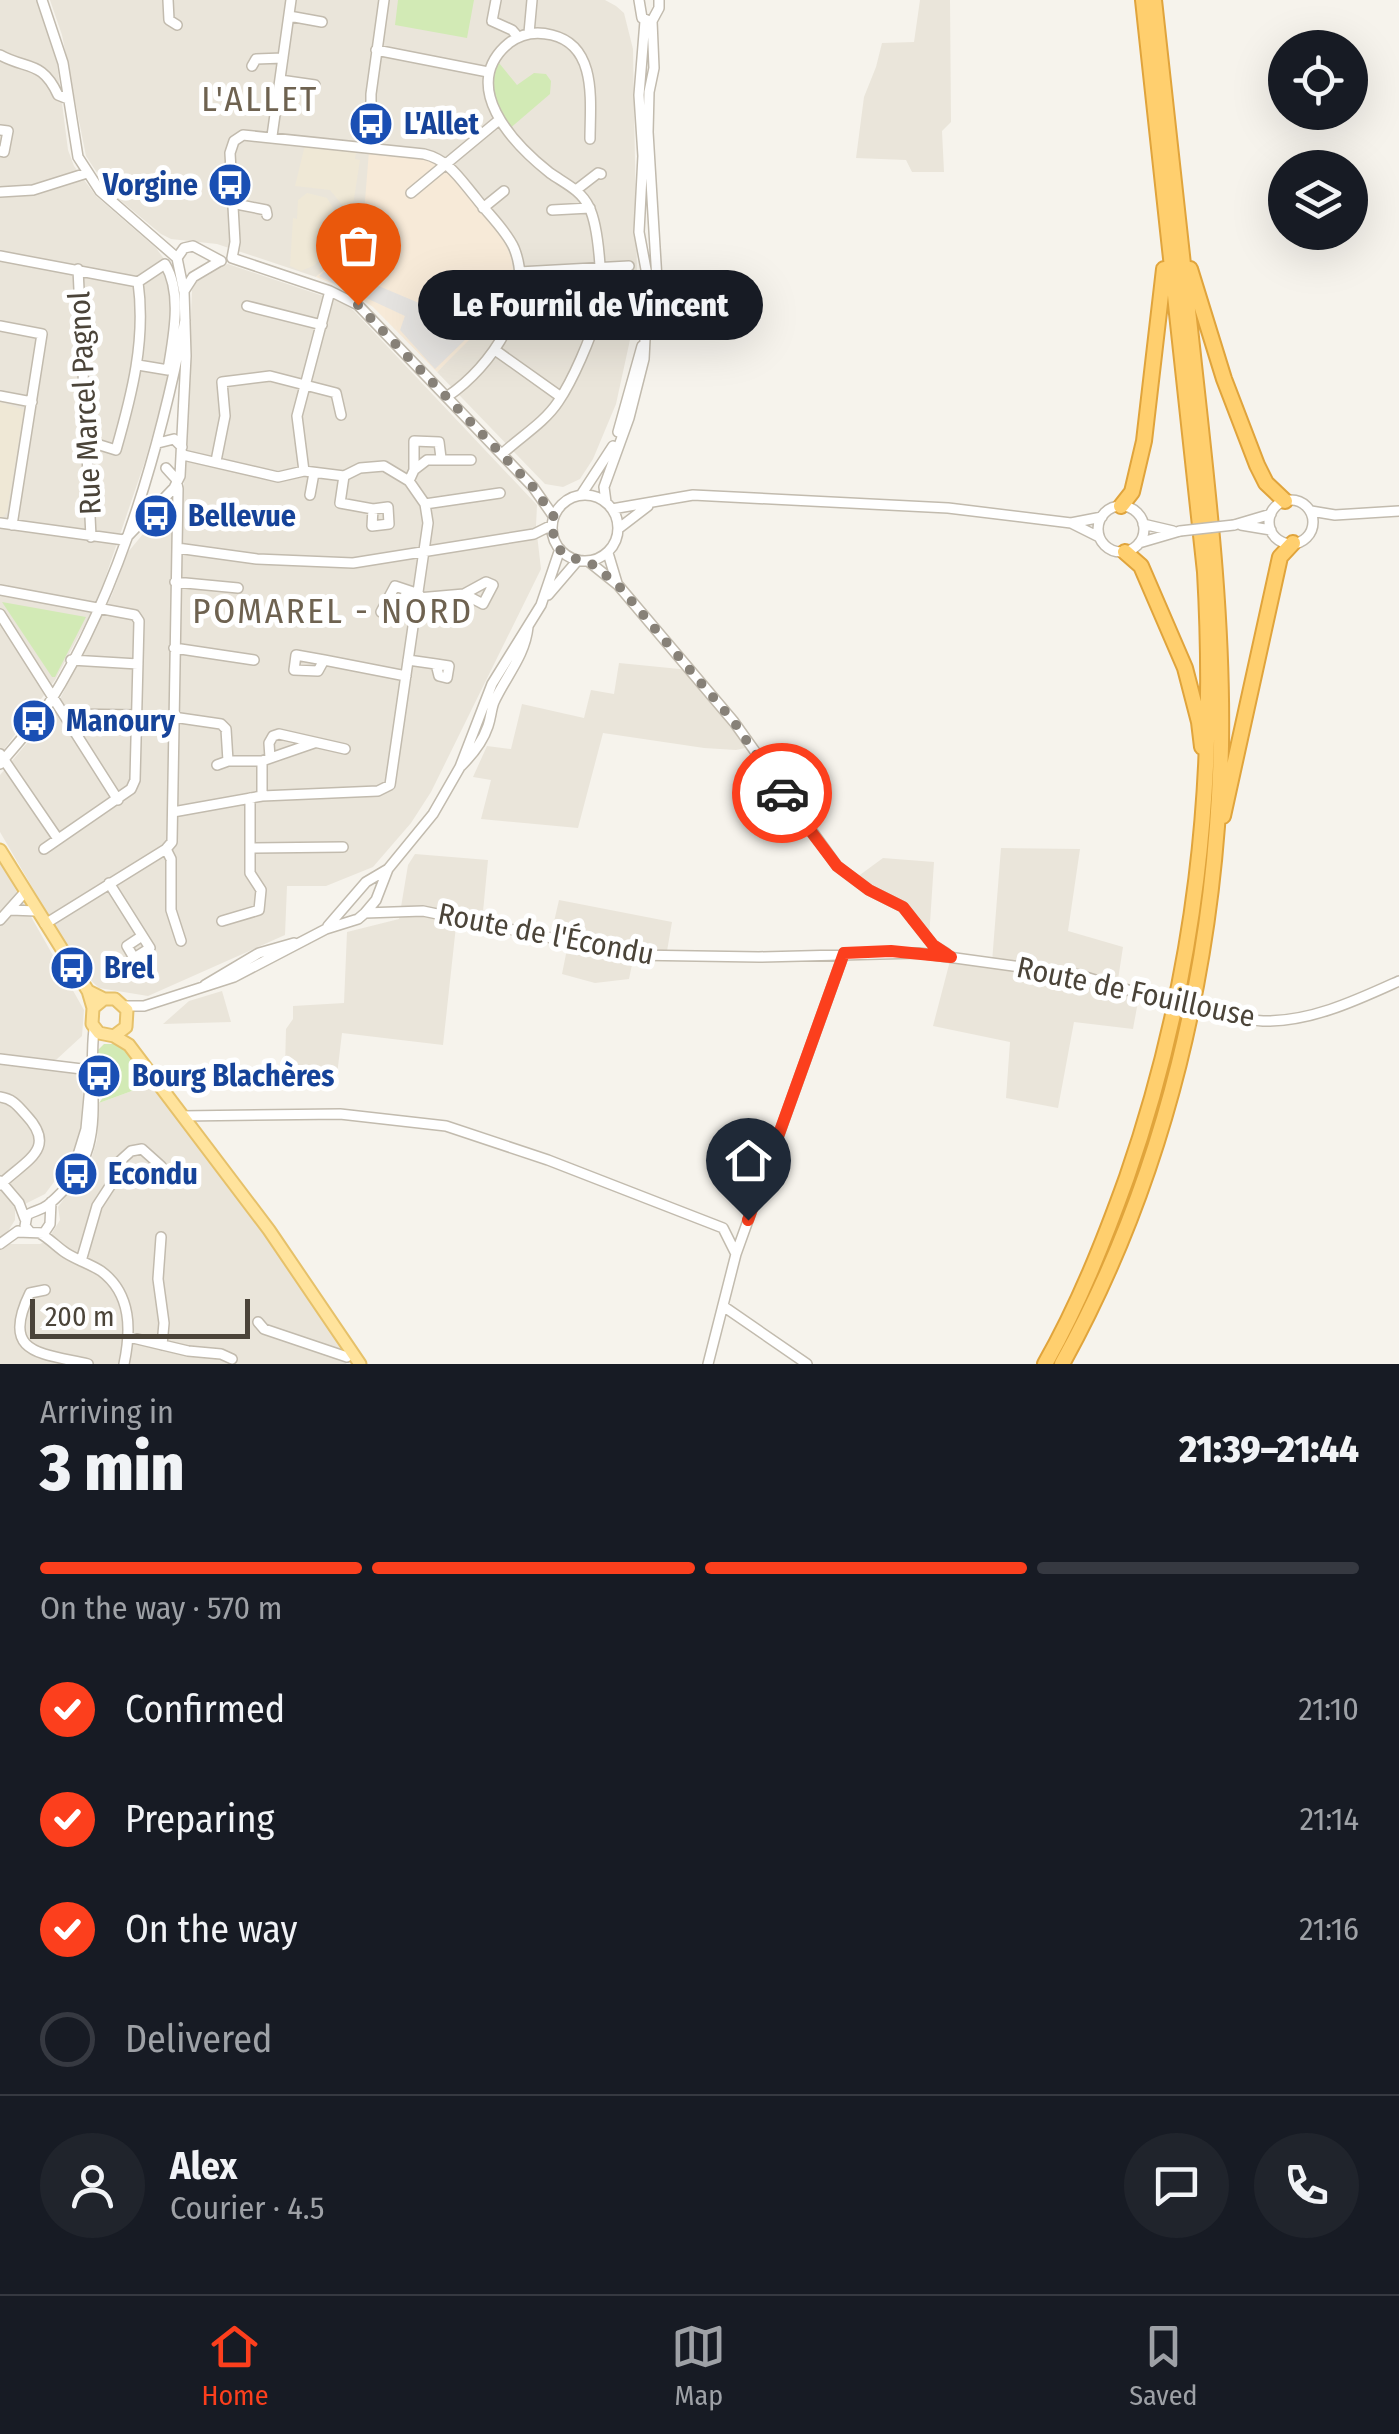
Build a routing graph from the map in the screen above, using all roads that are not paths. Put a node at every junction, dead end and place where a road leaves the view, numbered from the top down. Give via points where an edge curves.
1 (42, 0) edge
2 (168, 0) edge
3 (291, 0) edge
4 (384, 0) edge
5 (496, 0) edge
6 (532, 0) edge
7 (639, 0) edge
8 (659, 0) edge
9 (1143, 0) edge
10 (1154, 0) edge
11 (289, 16) junction
12 (648, 21) junction
13 (322, 22) dead end
14 (177, 25) dead end
15 (529, 33) junction
16 (518, 37) junction
17 (376, 50) junction
18 (282, 58) junction
19 (1, 59) edge
20 (252, 66) dead end
21 (488, 72) junction
22 (280, 80) junction
23 (314, 86) dead end
24 (68, 100) junction
25 (499, 120) junction
26 (0, 130) edge
27 (272, 136) junction
28 (590, 139) dead end
29 (371, 148) junction
30 (0, 152) edge
31 (448, 164) junction
32 (86, 173) junction
33 (600, 174) dead end
34 (576, 190) junction
35 (0, 192) edge
36 (504, 192) dead end
37 (411, 194) dead end
38 (231, 203) junction
39 (483, 208) junction
40 (590, 208) junction
41 (552, 210) dead end
42 (266, 215) dead end
43 (1167, 224) junction
44 (1181, 240) junction
45 (161, 243) junction
46 (184, 248) junction
47 (206, 254) junction
48 (0, 256) edge
49 (177, 258) junction
50 (227, 259) junction
51 (207, 266) junction
52 (629, 266) dead end
53 (598, 267) junction
54 (78, 269) junction
55 (180, 271) junction
56 (518, 272) junction
57 (193, 277) junction
58 (138, 282) junction
59 (184, 292) junction
60 (330, 292) junction
61 (248, 306) dead end
62 (185, 320) junction
63 (322, 325) junction
64 (0, 326) edge
65 (644, 343) junction
66 (495, 350) junction
67 (138, 365) junction
68 (304, 384) junction
69 (0, 396) edge
70 (448, 396) junction
71 (561, 397) junction
72 (32, 402) junction
73 (341, 415) dead end
74 (87, 441) junction
75 (158, 443) junction
76 (502, 454) junction
77 (154, 455) junction
78 (182, 455) junction
79 (441, 458) junction
80 (471, 460) dead end
81 (216, 461) junction
82 (166, 468) junction
83 (414, 470) junction
84 (309, 472) junction
85 (344, 476) junction
86 (409, 480) junction
87 (178, 484) junction
88 (533, 487) junction
89 (500, 494) dead end
90 (310, 495) dead end
91 (581, 495) junction
92 (659, 500) junction
93 (1285, 500) junction
94 (566, 501) junction
95 (425, 504) junction
96 (609, 505) junction
97 (1121, 506) junction
98 (374, 509) dead end
99 (1399, 511) edge
100 (1310, 512) junction
101 (1271, 514) junction
102 (1335, 515) junction
103 (1102, 516) junction
104 (553, 521) junction
105 (0, 523) edge
106 (1072, 523) junction
107 (1143, 524) junction
108 (12, 525) junction
109 (1236, 525) junction
110 (1312, 526) junction
111 (618, 529) junction
112 (1271, 530) junction
113 (1178, 531) junction
114 (534, 534) junction
115 (91, 536) junction
116 (1099, 536) junction
117 (124, 540) junction
118 (1140, 543) junction
119 (1293, 544) junction
120 (557, 545) junction
121 (176, 548) junction
122 (608, 552) junction
123 (1125, 552) junction
124 (424, 554) junction
125 (583, 561) junction
126 (175, 582) junction
127 (618, 585) junction
128 (238, 588) dead end
129 (0, 590) edge
130 (464, 594) dead end
131 (415, 595) junction
132 (541, 605) junction
133 (99, 609) junction
134 (0, 614) edge
135 (174, 648) junction
136 (71, 660) junction
137 (254, 660) dead end
138 (324, 660) dead end
139 (408, 660) junction
140 (138, 664) junction
141 (436, 664) dead end
142 (406, 676) junction
143 (52, 696) junction
144 (64, 714) junction
145 (138, 716) junction
146 (173, 718) junction
147 (314, 743) junction
148 (346, 749) dead end
149 (1, 759) edge
150 (266, 759) junction
151 (228, 761) junction
152 (217, 765) dead end
153 (262, 796) junction
154 (250, 798) junction
155 (118, 800) junction
156 (1206, 800) junction
157 (173, 812) junction
158 (58, 839) junction
159 (343, 847) dead end
160 (44, 848) dead end
161 (250, 848) junction
162 (166, 849) junction
163 (0, 850) edge
164 (1213, 856) junction
165 (378, 880) junction
166 (110, 883) junction
167 (376, 900) junction
168 (25, 905) junction
169 (365, 913) junction
170 (380, 914) junction
171 (0, 920) edge
172 (222, 920) dead end
173 (340, 920) junction
174 (45, 924) junction
175 (181, 941) dead end
176 (125, 952) dead end
177 (844, 953) junction
178 (951, 957) junction
179 (1399, 981) edge
180 (98, 1004) junction
181 (124, 1006) junction
182 (144, 1006) junction
183 (128, 1023) junction
184 (104, 1034) junction
185 (130, 1045) junction
186 (0, 1059) edge
187 (91, 1076) junction
188 (0, 1097) edge
189 (182, 1116) junction
190 (161, 1166) dead end
191 (1, 1183) edge
192 (19, 1203) junction
193 (43, 1220) junction
194 (27, 1224) junction
195 (161, 1237) dead end
196 (0, 1244) edge
197 (736, 1254) junction
198 (81, 1261) junction
199 (45, 1290) dead end
200 (723, 1306) junction
201 (258, 1322) dead end
202 (129, 1337) junction
203 (162, 1345) junction
204 (232, 1359) dead end
205 (351, 1359) edge
206 (88, 1364) edge
207 (124, 1364) edge
208 (708, 1364) edge
209 (807, 1364) edge
210 (1045, 1364) edge
211 (1062, 1364) edge

1 - 24 street
2 - 14 street via 169,20
3 - 11 street
4 - 17 street
5 - 16 street via 492,21
6 - 15 street
7 - 12 street
8 - 12 street
9 - 43 highway
10 - 44 highway
11 - 13 street
11 - 18 street
12 - 65 street via 639,117 640,232 648,280
15 - 16 street
15 - 28 street via 559,37 585,63
16 - 21 street
17 - 21 street
17 - 29 street
18 - 20 street
18 - 22 street
19 - 24 street via 34,65
21 - 25 street
22 - 23 street
22 - 27 street
24 - 32 street
25 - 31 street
25 - 34 street
26 - 30 street via 8,131
27 - 29 street
27 - 38 street via 234,141
29 - 31 street
31 - 37 street
31 - 39 street
32 - 35 street via 33,190
32 - 45 street
33 - 34 street
34 - 40 street
36 - 39 street
38 - 42 street
38 - 50 street via 235,253
39 - 56 street via 514,250
40 - 41 street
40 - 53 street
43 - 97 highway via 1144,442 1132,492
43 - 156 highway via 1205,572
44 - 93 highway via 1258,464
44 - 164 highway via 1220,630
45 - 46 street
45 - 49 street
46 - 47 street
46 - 49 street
47 - 50 street
47 - 51 street
48 - 54 street
49 - 55 street
50 - 51 street
50 - 60 street
51 - 57 street
52 - 53 street
53 - 56 street
53 - 71 street via 600,309
54 - 58 street
54 - 74 street, Rue Marcel Pagnol
55 - 57 street
55 - 59 street
56 - 66 street via 516,305
57 - 59 street
58 - 67 street
58 - 67 street via 164,264 174,309 168,370
59 - 62 street
60 - 63 street
60 - 70 street via 368,313
61 - 63 street
62 - 75 street
62 - 78 street
63 - 68 street
64 - 72 street via 42,334
65 - 91 street via 618,434
65 - 96 street via 632,407 604,487
66 - 70 street
66 - 71 street
67 - 74 street via 116,450
68 - 73 street via 336,393
68 - 81 street via 270,376 222,382 225,416
68 - 84 street via 297,416
69 - 72 street
70 - 76 street
71 - 76 street
72 - 108 street
74 - 115 street, Rue Marcel Pagnol
75 - 77 street
75 - 78 street via 174,439
76 - 88 street
77 - 82 street
77 - 117 street
78 - 81 street
78 - 82 street
78 - 87 street
79 - 80 street
79 - 83 street
79 - 83 street via 440,442 414,441
81 - 84 street via 278,477
82 - 87 street
83 - 86 street
84 - 85 street
84 - 90 street
85 - 86 street via 384,466
85 - 98 street via 340,503
86 - 95 street
87 - 117 street
87 - 121 street
88 - 94 street
88 - 104 street
89 - 95 street
91 - 94 street
91 - 96 street
92 - 96 street
92 - 106 street via 739,496
92 - 111 street
93 - 100 street
93 - 101 street
94 - 104 street
95 - 124 street
96 - 111 street
97 - 103 street
97 - 107 street
99 - 102 street
100 - 102 street
100 - 110 street
101 - 109 street
101 - 112 street
102 - 110 street
103 - 106 street
103 - 116 street
104 - 114 street
104 - 120 street
105 - 108 street
106 - 116 street
107 - 113 street
107 - 118 street
108 - 115 street
109 - 112 street
109 - 113 street, bridge
110 - 119 street
111 - 122 street
112 - 119 street
113 - 118 street
114 - 120 street
114 - 124 street
115 - 117 street
116 - 123 street via 1106,547
117 - 133 street
118 - 123 street
119 - 164 highway via 1280,557
120 - 125 street
120 - 132 street
121 - 124 street via 336,563
121 - 126 street
122 - 125 street
122 - 127 street
123 - 156 highway via 1142,566 1185,668 1199,722
124 - 131 street
125 - 127 street
125 - 132 street
126 - 128 street
126 - 135 street
127 - 178 street via 734,722 837,866 903,907
129 - 133 street
130 - 131 street
131 - 139 street
132 - 165 street via 492,684 434,814
133 - 136 street
133 - 140 street via 134,614 140,621
134 - 143 street
135 - 137 street
135 - 146 street
136 - 140 street
136 - 143 street
138 - 142 street
139 - 141 street
139 - 142 street
140 - 145 street
142 - 153 street via 390,784
143 - 144 street
143 - 149 street
144 - 145 street
144 - 155 street
145 - 155 street via 135,780
146 - 151 street via 221,724
146 - 157 street
147 - 148 street
147 - 150 street
147 - 150 street via 273,736
149 - 158 street
150 - 151 street
150 - 153 street
151 - 152 street
153 - 154 street
154 - 157 street
154 - 161 street
155 - 158 street
156 - 210 highway via 1185,963 1150,1109 1102,1246
157 - 162 street
158 - 160 street
159 - 161 street
161 - 172 street via 259,910
162 - 166 street
162 - 175 street
163 - 168 main road
164 - 211 highway via 1204,952 1170,1102 1120,1243
165 - 167 street
165 - 173 street via 366,882
166 - 174 street
166 - 176 street via 150,948 134,958
167 - 169 street
167 - 170 street
168 - 171 street
168 - 174 main road
169 - 170 street, Route de l'Écondu
169 - 173 street
170 - 177 street, Route de l'Écondu via 423,911 633,954
173 - 182 street via 203,986
174 - 180 main road
177 - 178 street, Route de l'Écondu
177 - 197 street
178 - 179 street, Route de Fouillouse, bridge via 1079,975 1261,1021 1332,1009
180 - 181 main road via 115,999
180 - 184 main road via 90,1018
181 - 182 street
181 - 183 main road
182 - 183 street
183 - 184 main road
183 - 185 main road
184 - 185 main road
184 - 187 street via 91,1051
185 - 189 main road
186 - 187 street
187 - 193 street via 95,1098 84,1161
188 - 191 street via 14,1101 41,1138 39,1150
189 - 197 street via 340,1114 446,1126 723,1228
189 - 205 main road via 269,1230
190 - 198 street via 142,1150 120,1161 97,1206
191 - 192 street
192 - 193 street
192 - 194 street
193 - 194 street
193 - 194 street
193 - 198 street via 54,1242
194 - 196 street
195 - 203 street
197 - 200 street
198 - 202 street via 114,1285 129,1318
199 - 206 street via 30,1293 20,1312 21,1343
200 - 208 street
200 - 209 street
201 - 205 street
202 - 203 street
202 - 207 street
203 - 204 street

